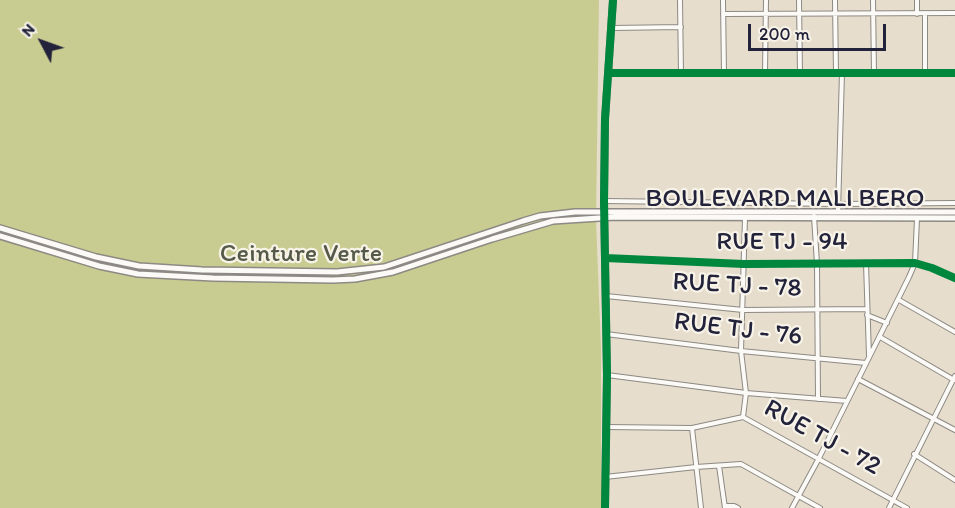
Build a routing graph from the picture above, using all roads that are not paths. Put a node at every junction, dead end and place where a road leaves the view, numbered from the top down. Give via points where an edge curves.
1 (613, 0) edge
2 (680, 0) edge
3 (723, 0) edge
4 (766, 0) edge
5 (799, 0) edge
6 (835, 0) edge
7 (873, 0) edge
8 (917, 0) edge
9 (955, 13) edge
10 (723, 14) junction
11 (766, 14) junction
12 (799, 14) junction
13 (835, 14) junction
14 (873, 14) junction
15 (917, 14) junction
16 (925, 14) junction
17 (681, 27) junction
18 (612, 28) junction
19 (609, 73) junction
20 (681, 73) junction
21 (724, 73) junction
22 (765, 73) junction
23 (800, 73) junction
24 (836, 73) junction
25 (842, 73) junction
26 (874, 73) junction
27 (925, 74) junction
28 (955, 74) edge
29 (604, 201) junction
30 (632, 201) junction
31 (955, 204) edge
32 (838, 207) junction
33 (632, 211) junction
34 (955, 212) edge
35 (604, 214) junction
36 (814, 214) junction
37 (593, 215) junction
38 (746, 217) junction
39 (955, 218) edge
40 (917, 219) junction
41 (0, 228) edge
42 (0, 236) edge
43 (605, 258) junction
44 (866, 263) junction
45 (915, 263) junction
46 (744, 264) junction
47 (817, 264) junction
48 (955, 278) edge
49 (606, 296) junction
50 (899, 300) junction
51 (867, 309) junction
52 (742, 310) junction
53 (818, 310) junction
54 (867, 315) junction
55 (887, 323) junction
56 (955, 332) edge
57 (606, 334) junction
58 (880, 337) junction
59 (741, 351) junction
60 (869, 357) junction
61 (818, 359) junction
62 (866, 363) junction
63 (607, 375) junction
64 (954, 379) edge
65 (858, 380) junction
66 (746, 393) junction
67 (818, 399) junction
68 (847, 401) junction
69 (742, 417) junction
70 (933, 418) junction
71 (606, 427) junction
72 (692, 428) junction
73 (955, 430) edge
74 (914, 454) junction
75 (818, 459) junction
76 (719, 466) junction
77 (696, 467) junction
78 (605, 477) junction
79 (955, 480) edge
80 (799, 496) junction
81 (893, 500) junction
82 (725, 507) edge
83 (605, 508) edge
84 (700, 508) edge
85 (738, 508) edge
86 (792, 508) edge
87 (820, 508) edge
88 (889, 508) edge
89 (907, 508) edge

1 - 18 main road
2 - 17 street
3 - 10 street
4 - 11 street
5 - 12 street
6 - 13 street
7 - 14 street
8 - 15 street
9 - 16 street
10 - 11 street
10 - 21 street
11 - 12 street
11 - 22 street
12 - 13 street
12 - 23 street
13 - 14 street
13 - 24 street
14 - 15 street
14 - 26 street
15 - 16 street
16 - 27 street
17 - 18 street
17 - 20 street
18 - 19 main road
19 - 20 street
19 - 29 main road
20 - 21 street
21 - 22 street
22 - 23 street
23 - 24 street
24 - 25 street
25 - 26 street
25 - 32 street
26 - 27 street
27 - 28 street
29 - 30 street
29 - 35 main road
30 - 32 street
30 - 33 street
31 - 32 street
32 - 34 main road, BOULEVARD MALI BERO
32 - 36 main road, BOULEVARD MALI BERO
33 - 35 main road, BOULEVARD MALI BERO
33 - 36 main road, BOULEVARD MALI BERO
35 - 37 main road
35 - 38 main road, BOULEVARD MALI BERO via 615,218
35 - 43 main road
36 - 38 main road, BOULEVARD MALI BERO
36 - 40 main road, BOULEVARD MALI BERO
36 - 47 street
37 - 41 main road via 540,216 384,267 337,272 139,266
37 - 42 main road via 553,221 393,272 355,279 138,274
38 - 46 street
39 - 40 main road, BOULEVARD MALI BERO
40 - 45 street
43 - 46 street, RUE TJ - 94
43 - 49 main road
44 - 45 street, RUE TJ - 94
44 - 47 street, RUE TJ - 94
44 - 51 street
45 - 48 street, RUE TJ - 94
45 - 50 street
46 - 47 street, RUE TJ - 94
46 - 52 street
47 - 53 street
49 - 52 street, RUE TJ - 78
49 - 57 main road
50 - 55 street
50 - 56 street
51 - 53 street, RUE TJ - 78
51 - 54 street
52 - 53 street, RUE TJ - 78
52 - 59 street
53 - 61 street
54 - 55 street
54 - 60 street
55 - 58 street
57 - 59 street, RUE TJ - 76
57 - 63 main road
58 - 60 street
58 - 64 street
59 - 61 street, RUE TJ - 76
59 - 66 street
60 - 62 street
61 - 62 street, RUE TJ - 76
61 - 67 street
62 - 65 street
63 - 66 street
63 - 71 main road
64 - 70 street
65 - 68 street
65 - 70 street
66 - 67 street
66 - 69 street
67 - 68 street
68 - 75 street
69 - 72 street, RUE TJ - 72
69 - 75 street, RUE TJ - 72
70 - 73 street
70 - 74 street
71 - 72 street, RUE TJ - 72
71 - 78 main road
72 - 77 street
74 - 79 street
74 - 81 street
75 - 80 street
75 - 81 street, RUE TJ - 72
76 - 77 street
76 - 80 street via 745,466
76 - 82 street
77 - 78 street
77 - 84 street
78 - 83 main road
80 - 86 street
80 - 87 street
81 - 88 street
81 - 89 street, RUE TJ - 72
82 - 85 street

